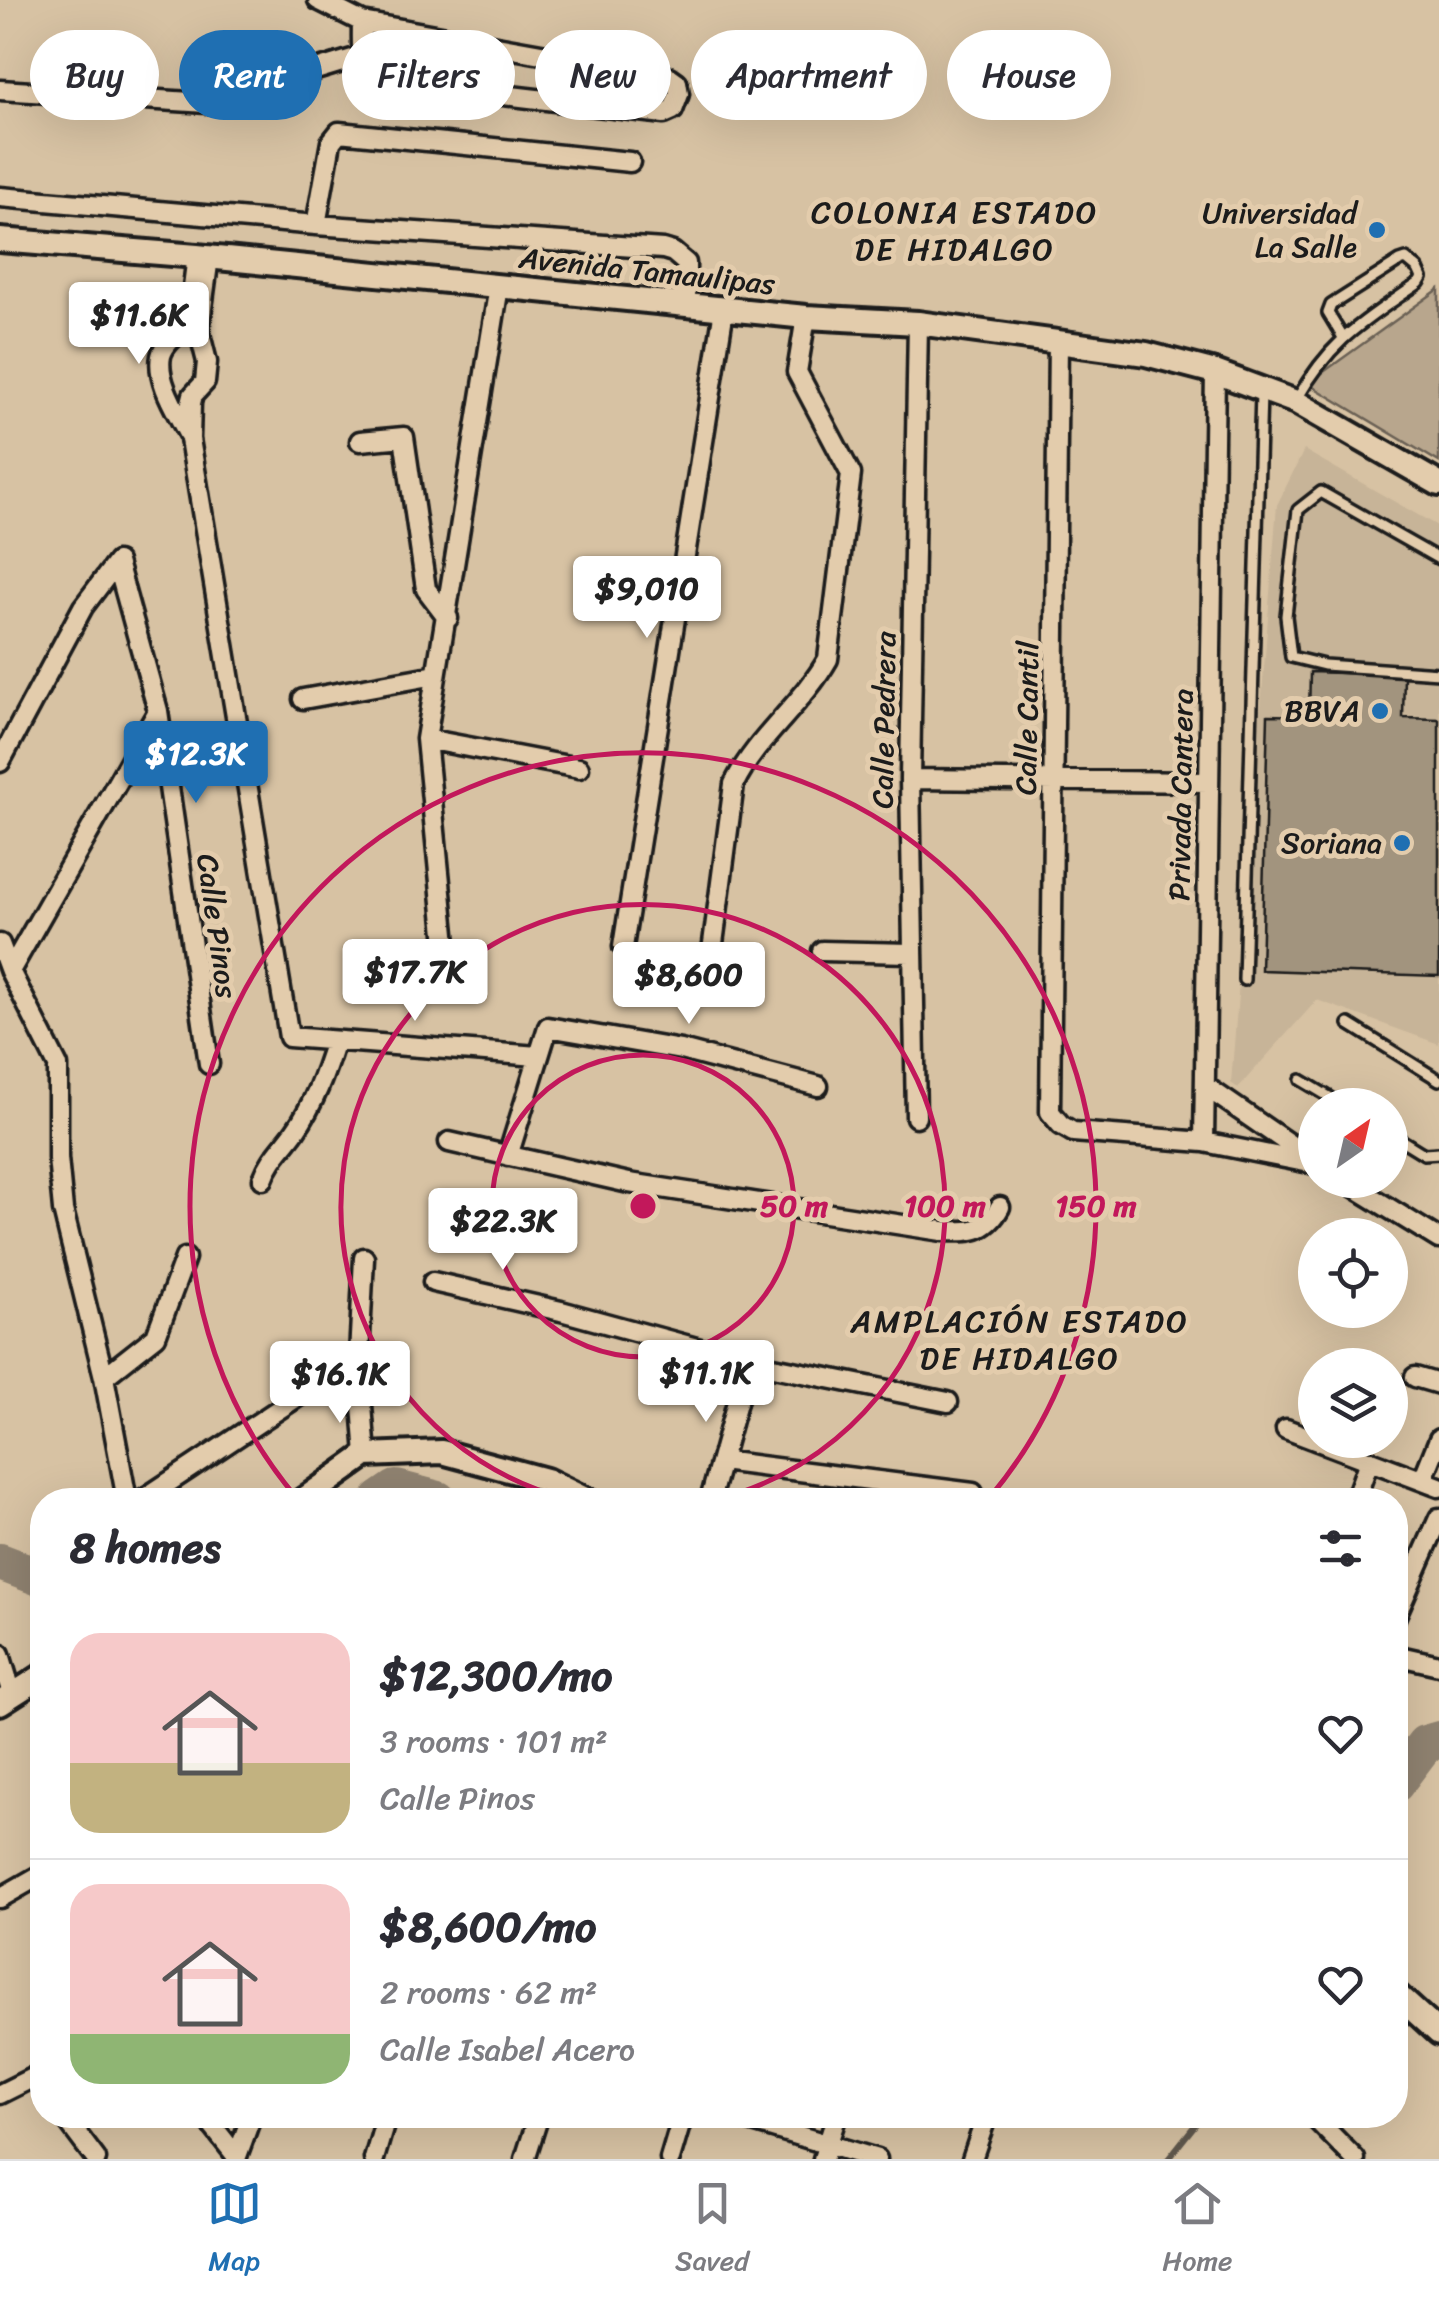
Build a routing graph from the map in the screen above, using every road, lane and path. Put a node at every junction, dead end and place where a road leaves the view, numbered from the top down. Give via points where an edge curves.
1 (318, 0) edge
2 (362, 22) junction
3 (362, 30) edge
4 (407, 30) edge
5 (515, 49) edge
6 (342, 62) edge
7 (0, 90) edge
8 (515, 96) edge
9 (630, 162) dead end
10 (0, 197) edge
11 (316, 225) junction
12 (0, 240) edge
13 (203, 256) junction
14 (498, 286) junction
15 (686, 304) junction
16 (724, 309) junction
17 (806, 317) junction
18 (918, 323) junction
19 (193, 328) junction
20 (1342, 336) junction
21 (1058, 341) junction
22 (1214, 372) junction
23 (166, 388) junction
24 (1261, 389) junction
25 (193, 395) junction
26 (1296, 402) junction
27 (190, 438) junction
28 (360, 442) dead end
29 (1439, 484) edge
30 (1439, 560) edge
31 (448, 618) junction
32 (1439, 674) edge
33 (436, 675) junction
34 (303, 699) dead end
35 (158, 712) junction
36 (426, 739) junction
37 (0, 762) edge
38 (578, 768) dead end
39 (910, 778) junction
40 (1054, 779) junction
41 (1208, 782) junction
42 (0, 944) edge
43 (623, 947) dead end
44 (712, 951) dead end
45 (822, 951) dead end
46 (911, 953) junction
47 (448, 954) dead end
48 (10, 972) junction
49 (1244, 980) dead end
50 (1350, 1024) dead end
51 (335, 1042) junction
52 (538, 1056) junction
53 (210, 1064) dead end
54 (1301, 1080) dead end
55 (1439, 1080) edge
56 (818, 1086) dead end
57 (1205, 1086) junction
58 (1314, 1088) edge
59 (916, 1117) dead end
60 (448, 1142) dead end
61 (1204, 1142) junction
62 (1408, 1145) edge
63 (1298, 1151) edge
64 (1439, 1153) edge
65 (508, 1156) junction
66 (1298, 1160) edge
67 (263, 1179) dead end
68 (1373, 1198) edge
69 (1000, 1207) dead end
70 (1439, 1239) edge
71 (185, 1258) dead end
72 (364, 1258) dead end
73 (434, 1282) dead end
74 (748, 1362) junction
75 (1414, 1377) dead end
76 (104, 1378) junction
77 (1439, 1384) edge
78 (361, 1394) dead end
79 (948, 1402) dead end
80 (1286, 1429) dead end
81 (1439, 1439) edge
82 (366, 1455) junction
83 (721, 1461) junction
84 (1369, 1461) junction
85 (1431, 1483) edge
86 (125, 1488) edge
87 (160, 1488) edge
88 (320, 1488) edge
89 (563, 1488) edge
90 (713, 1488) edge
91 (934, 1488) edge
92 (1359, 1488) edge
93 (1439, 1518) edge
94 (1408, 1588) edge
95 (0, 1654) edge
96 (1408, 1658) edge
97 (1439, 1664) edge
98 (30, 1683) edge
99 (6, 1698) edge
100 (30, 1879) edge
101 (2, 1890) edge
102 (1408, 2005) edge
103 (1439, 2033) edge
104 (30, 2083) edge
105 (0, 2094) edge
106 (73, 2128) edge
107 (214, 2128) edge
108 (247, 2128) edge
109 (383, 2128) edge
110 (535, 2128) edge
111 (680, 2128) edge
112 (763, 2128) edge
113 (834, 2128) edge
114 (982, 2128) edge
115 (1325, 2128) edge
116 (826, 2152) edge
117 (236, 2158) edge
118 (96, 2159) edge
119 (374, 2159) edge
120 (525, 2159) edge
121 (670, 2159) edge
122 (877, 2159) edge
123 (972, 2159) edge
124 (1355, 2159) edge

1 - 2 street
2 - 3 street
2 - 4 street
5 - 8 street via 670,77 679,94 664,114
6 - 7 street via 207,103
9 - 11 street via 340,132 330,142
10 - 11 street
11 - 15 street via 663,249 686,264
12 - 13 street, Avenida Tamaulipas
13 - 14 street, Avenida Tamaulipas
13 - 19 street
14 - 15 street, Avenida Tamaulipas
14 - 31 street
15 - 16 street, Avenida Tamaulipas
16 - 17 street, Avenida Tamaulipas
16 - 43 street
17 - 18 street, Avenida Tamaulipas
17 - 44 street via 797,372 851,474 828,659 734,784
18 - 21 street, Avenida Tamaulipas
18 - 39 street, Calle Pedrera
19 - 23 street via 171,339 161,356
19 - 25 street via 207,362 205,382
20 - 20 lane via 1419,283 1418,268 1400,261 1331,305 1328,314
20 - 26 lane
21 - 22 street, Avenida Tamaulipas
21 - 40 street, Calle Cantil
22 - 24 street, Avenida Tamaulipas
22 - 41 street, Privada Cantera
23 - 25 street
23 - 27 street
24 - 26 street, Avenida Tamaulipas
24 - 49 lane
25 - 27 street
26 - 29 street, Avenida Tamaulipas
27 - 51 street via 289,1037
28 - 31 street via 404,438 426,589
30 - 32 lane via 1321,492 1298,510 1286,616 1292,656 1324,665
31 - 33 street
33 - 34 street
33 - 36 street
35 - 37 street, Calle Pinos via 117,562 83,608
35 - 48 street
35 - 53 street, Calle Pinos
36 - 38 street
36 - 47 street
39 - 40 street
39 - 46 street, Calle Pedrera
40 - 41 street
40 - 61 street, Calle Cantil via 1050,1112 1073,1132
41 - 57 street, Privada Cantera
42 - 48 street
45 - 46 street
46 - 59 street, Calle Pedrera
48 - 76 street via 58,1066 64,1210
50 - 55 lane
51 - 52 street
51 - 67 street via 320,1087
52 - 56 street via 548,1028 681,1050
52 - 65 street
54 - 58 lane
57 - 61 street, Privada Cantera
57 - 63 street
60 - 65 street
61 - 66 street
62 - 64 lane
65 - 69 street via 628,1183 942,1232 978,1229
68 - 70 street
71 - 76 street via 156,1336
72 - 87 street via 359,1356
73 - 74 street
74 - 79 street
74 - 83 street
75 - 77 street
76 - 86 street
78 - 82 street
80 - 84 street
81 - 85 street
82 - 88 street
82 - 89 street via 442,1452
83 - 90 street
83 - 91 street
84 - 85 street
84 - 92 street
93 - 94 street
95 - 99 street
96 - 97 street
98 - 99 street
100 - 101 street
102 - 103 street
104 - 105 street
106 - 118 street
107 - 117 street
108 - 117 street
109 - 119 street
110 - 120 street
111 - 121 street
112 - 116 street
113 - 116 street
114 - 123 street
115 - 124 street
116 - 122 street

